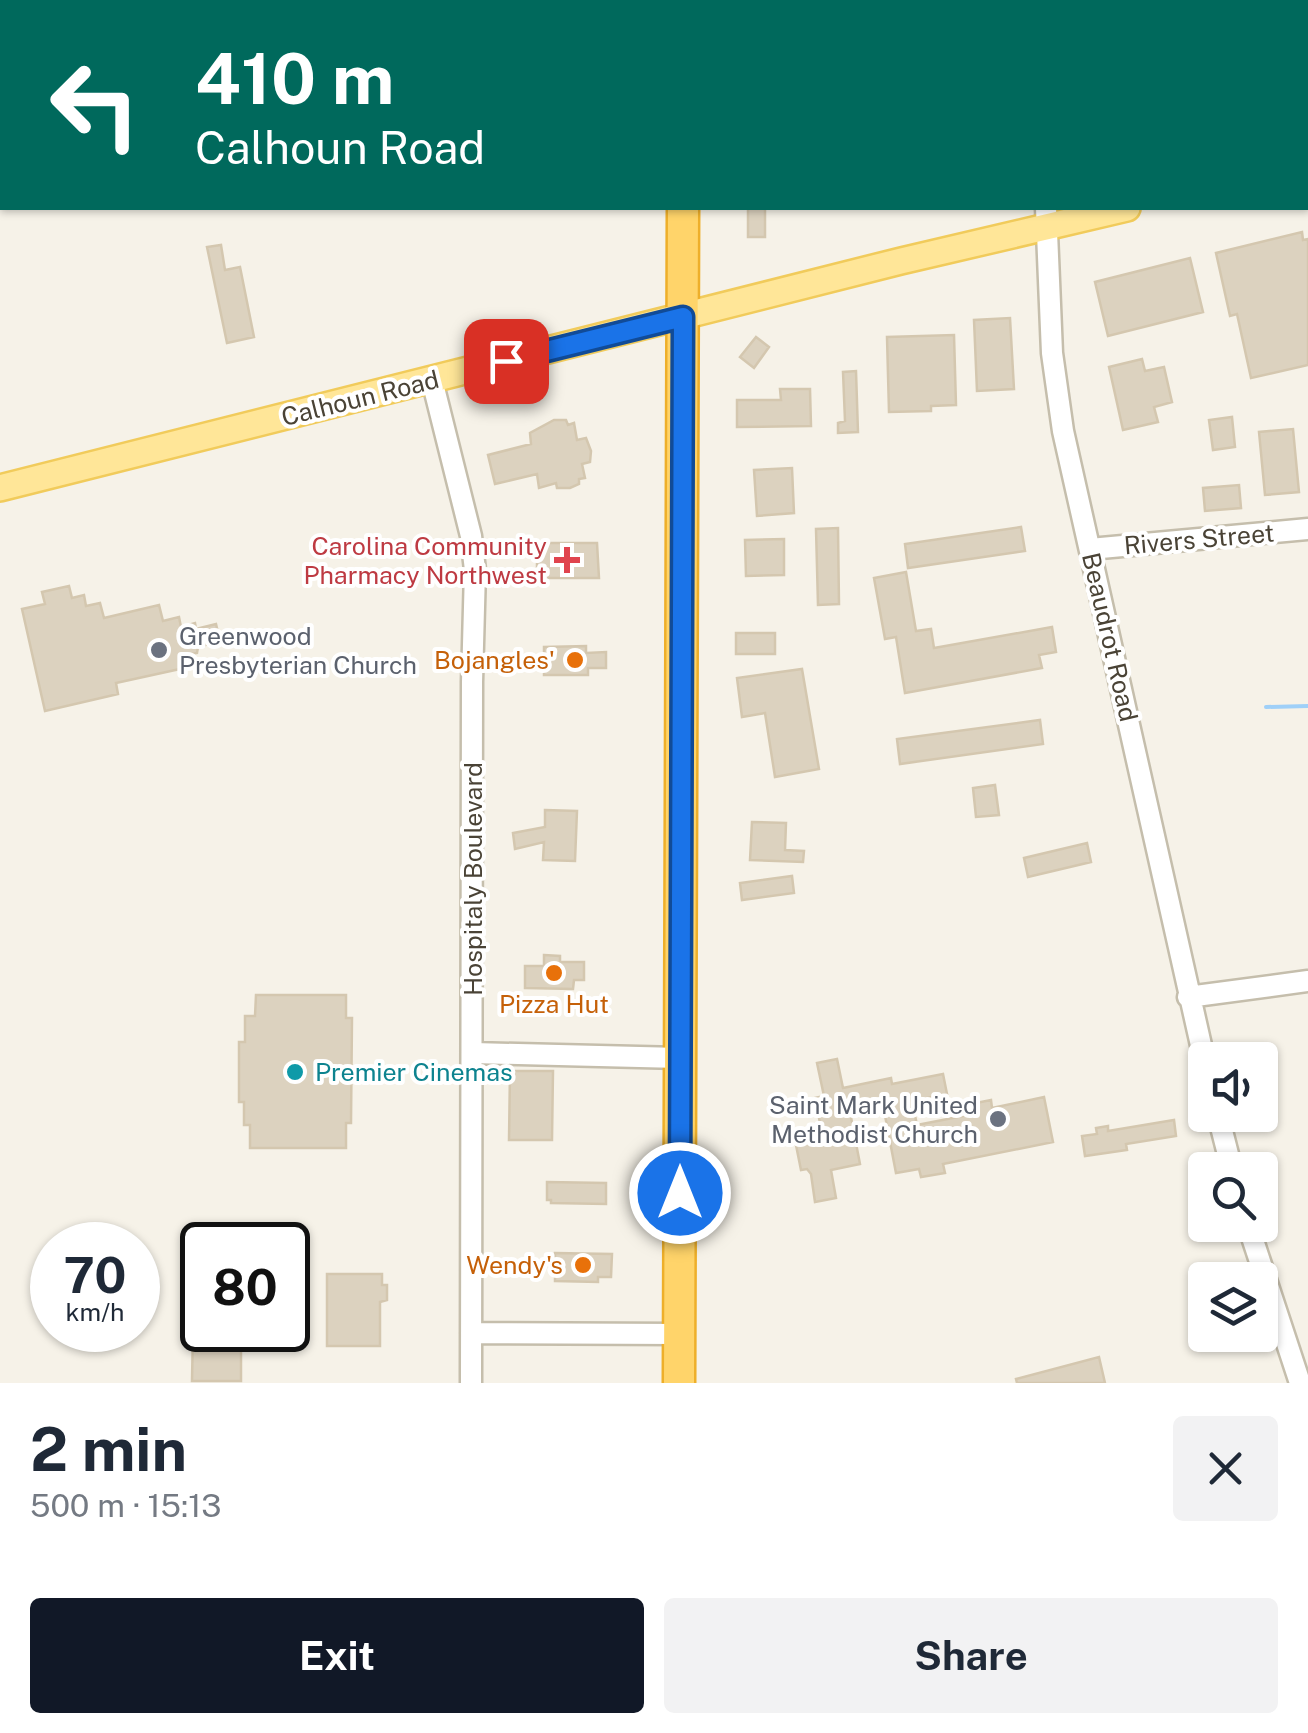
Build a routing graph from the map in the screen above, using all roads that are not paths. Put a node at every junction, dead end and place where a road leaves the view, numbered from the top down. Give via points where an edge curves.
1 (683, 210) edge
2 (1111, 210) edge
3 (1046, 218) edge
4 (683, 317) junction
5 (432, 380) junction
6 (0, 488) edge
7 (1308, 529) edge
8 (1090, 550) junction
9 (1308, 981) edge
10 (1188, 997) junction
11 (1200, 1042) edge
12 (473, 1053) junction
13 (680, 1058) junction
14 (1254, 1242) edge
15 (471, 1333) junction
16 (680, 1334) junction
17 (471, 1383) edge
18 (679, 1383) edge
19 (1300, 1383) edge

1 - 4 highway
2 - 3 main road, Calhoun Road
3 - 4 main road, Calhoun Road
3 - 8 street, Beaudrot Road via 1056,394
4 - 5 main road, Calhoun Road
4 - 13 highway
5 - 6 main road, Calhoun Road
5 - 12 street, Hospitaly Boulevard via 476,570
7 - 8 street, Rivers Street
8 - 10 street, Beaudrot Road
9 - 10 street
10 - 11 street, Beaudrot Road
12 - 13 street
12 - 15 street, Hospitaly Boulevard
13 - 16 highway
14 - 19 street
15 - 16 street
15 - 17 street, Hospitaly Boulevard
16 - 18 highway

